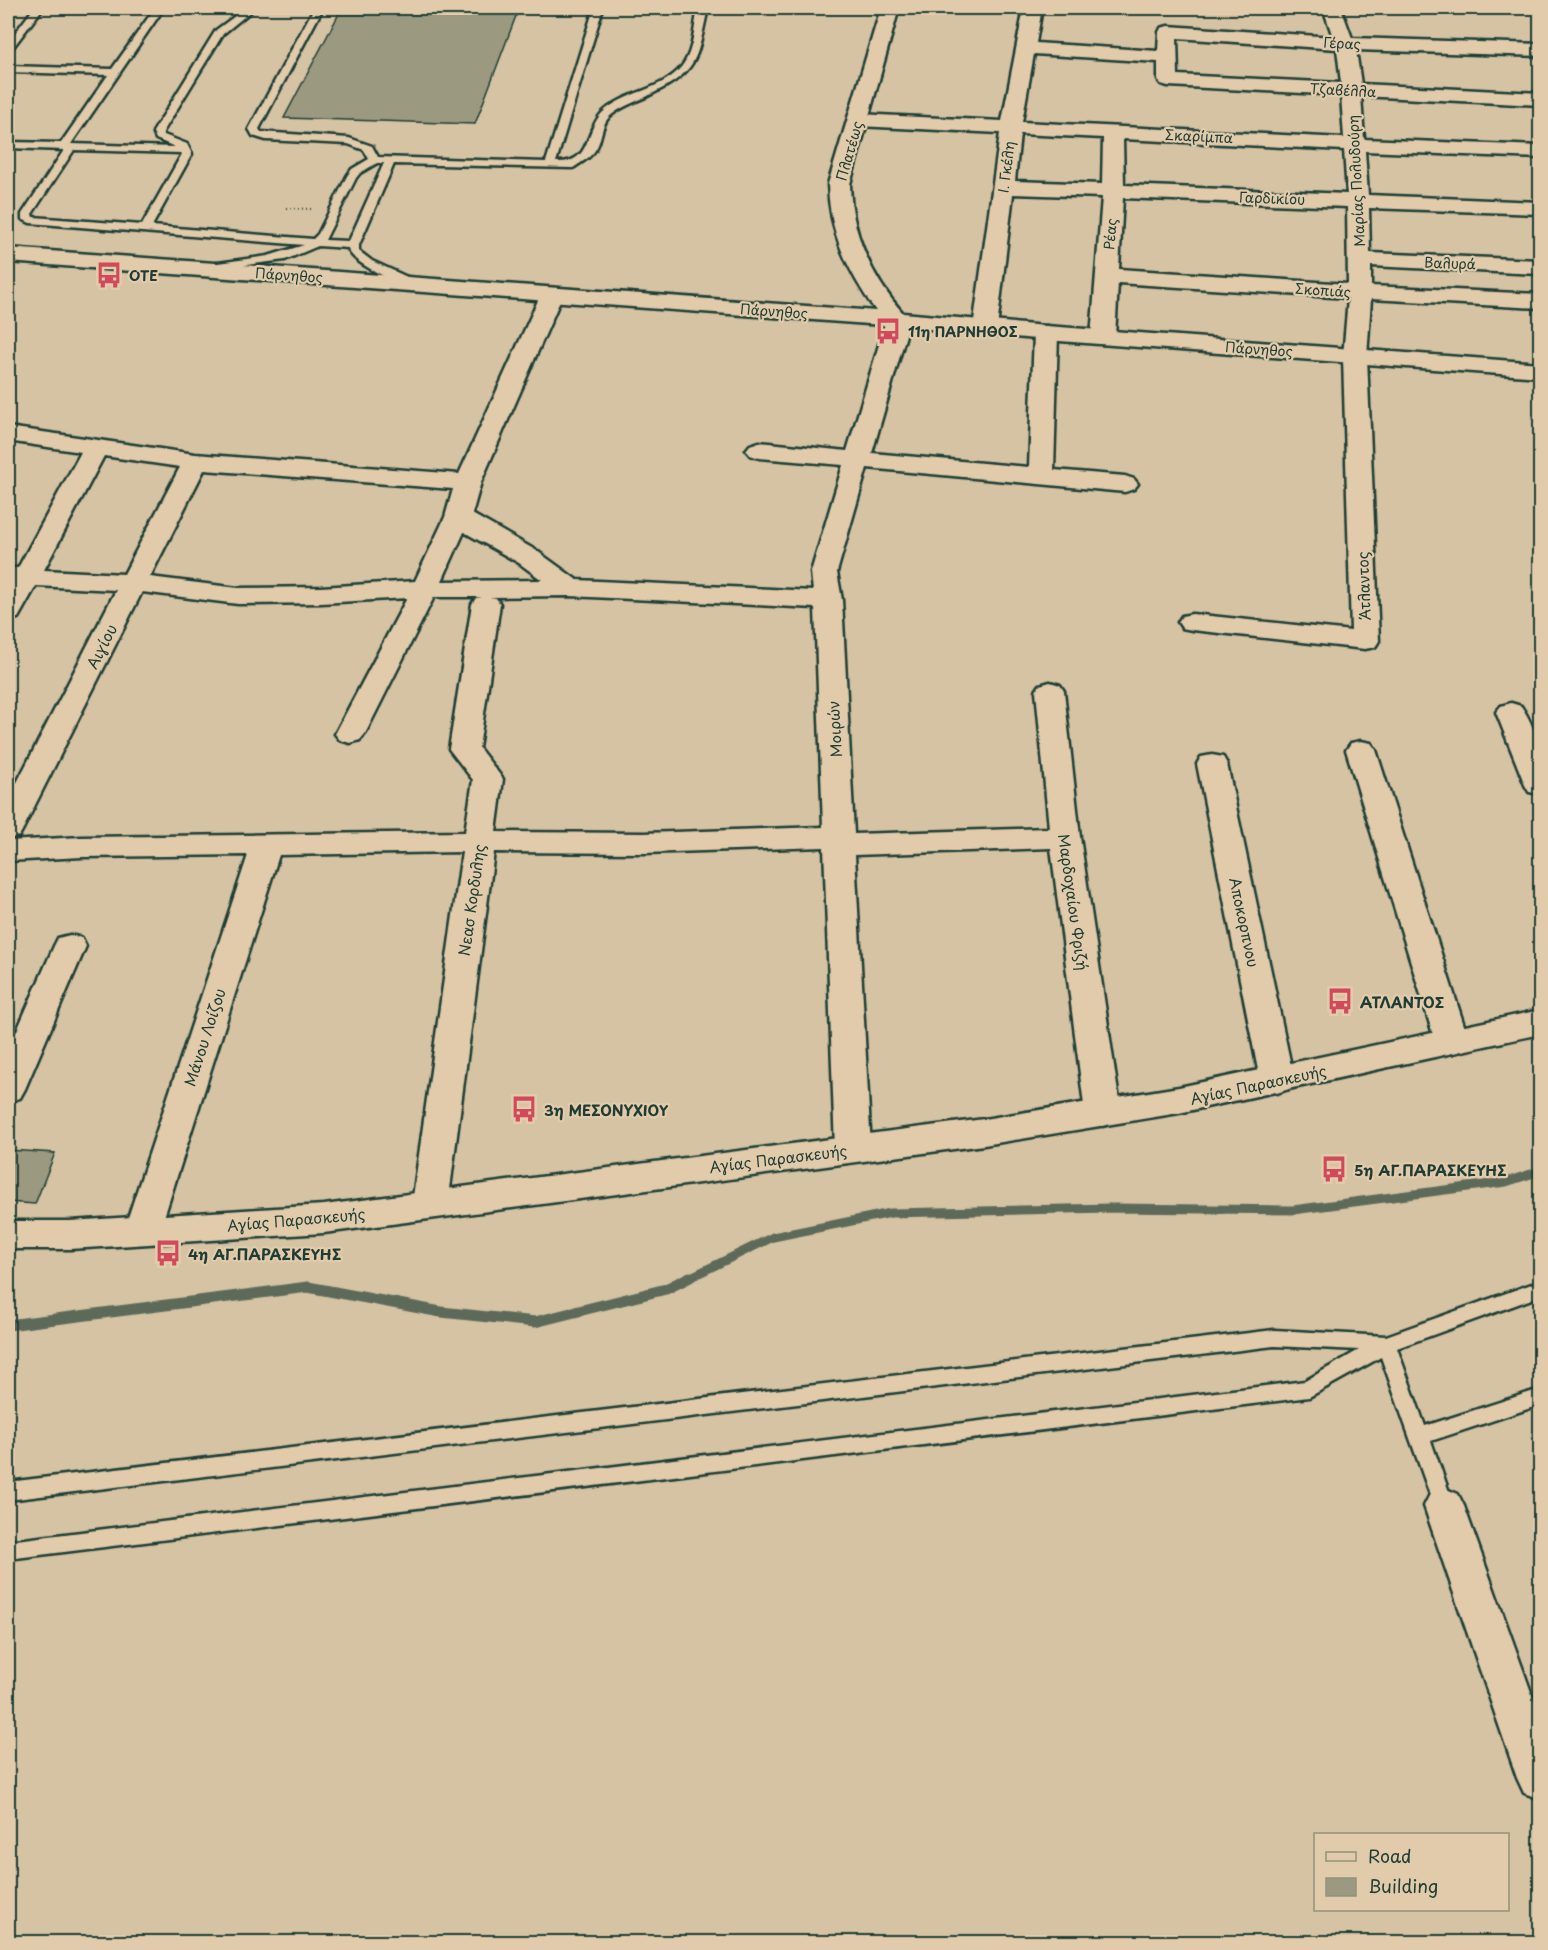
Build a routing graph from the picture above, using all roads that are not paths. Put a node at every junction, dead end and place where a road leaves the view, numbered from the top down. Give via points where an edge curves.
1 (38, 8) edge
2 (159, 8) edge
3 (251, 8) edge
4 (318, 8) edge
5 (599, 8) edge
6 (703, 8) edge
7 (890, 8) edge
8 (1032, 8) edge
9 (1332, 8) edge
10 (1346, 44) junction
11 (8, 48) edge
12 (1025, 48) junction
13 (1540, 50) edge
14 (1167, 57) junction
15 (8, 69) edge
16 (115, 72) junction
17 (1351, 91) junction
18 (1540, 99) edge
19 (858, 120) junction
20 (1011, 127) junction
21 (1113, 131) junction
22 (8, 145) edge
23 (1354, 145) junction
24 (67, 147) junction
25 (186, 150) junction
26 (1540, 152) edge
27 (375, 160) junction
28 (390, 161) junction
29 (550, 165) junction
30 (1004, 187) junction
31 (1113, 191) junction
32 (1358, 201) junction
33 (1540, 208) edge
34 (145, 230) junction
35 (317, 242) junction
36 (353, 245) junction
37 (8, 255) edge
38 (1360, 259) junction
39 (1540, 267) edge
40 (194, 268) junction
41 (1106, 274) junction
42 (414, 284) junction
43 (1360, 292) junction
44 (551, 296) junction
45 (1540, 301) edge
46 (896, 319) junction
47 (985, 328) junction
48 (1046, 333) junction
49 (1103, 337) junction
50 (1355, 357) junction
51 (1540, 370) edge
52 (8, 434) edge
53 (94, 449) junction
54 (759, 450) dead end
55 (858, 460) junction
56 (195, 462) junction
57 (1041, 476) junction
58 (468, 482) junction
59 (1125, 484) dead end
60 (458, 517) junction
61 (17, 577) edge
62 (133, 584) junction
63 (570, 588) junction
64 (425, 589) junction
65 (828, 600) junction
66 (486, 604) dead end
67 (8, 612) edge
68 (1192, 622) dead end
69 (1050, 691) dead end
70 (1511, 712) dead end
71 (350, 734) dead end
72 (1361, 750) dead end
73 (1212, 764) dead end
74 (1540, 785) edge
75 (8, 830) edge
76 (1065, 837) junction
77 (840, 840) junction
78 (479, 842) junction
79 (267, 845) junction
80 (8, 851) edge
81 (70, 946) dead end
82 (1540, 1022) edge
83 (1452, 1041) junction
84 (1277, 1080) junction
85 (8, 1089) edge
86 (1103, 1113) junction
87 (853, 1149) junction
88 (430, 1204) junction
89 (142, 1230) junction
90 (8, 1234) edge
91 (1540, 1288) edge
92 (1386, 1344) junction
93 (1540, 1397) edge
94 (1419, 1436) junction
95 (8, 1491) edge
96 (1444, 1506) joint
97 (8, 1550) edge
98 (1540, 1778) edge

1 - 11 lane
2 - 16 lane
3 - 25 lane via 219,32 158,132 160,137
4 - 27 lane via 254,129 266,137 360,144 368,148
5 - 29 lane
6 - 29 lane via 691,59 684,69 607,114 588,155 569,166
7 - 19 street, Πλατέως
8 - 12 street, Ι. Γκέλη
9 - 10 street, Μαρίας Πολυδούρη
10 - 13 street, Γέρας
10 - 14 street, Γέρας via 1168,32
10 - 17 street, Μαρίας Πολυδούρη
12 - 14 street
12 - 20 street, Ι. Γκέλη
14 - 17 street, Τζαβέλλα via 1168,80
15 - 16 lane
16 - 24 lane
17 - 18 street, Τζαβέλλα
17 - 23 street, Μαρίας Πολυδούρη
19 - 20 street, Σκαρίμπα
19 - 46 street, Πλατέως via 839,184 839,206 871,290
20 - 21 street, Σκαρίμπα
20 - 30 street, Ι. Γκέλη
21 - 23 street, Σκαρίμπα
21 - 31 street, Ρέας
22 - 24 lane
23 - 26 street, Σκαρίμπα
23 - 32 street, Μαρίας Πολυδούρη
24 - 25 lane
24 - 34 lane via 26,217
25 - 34 lane via 186,157
27 - 28 lane
27 - 35 lane via 351,178
28 - 29 lane
28 - 36 lane
30 - 31 street, Γαρδικίου
30 - 47 street, Ι. Γκέλη
31 - 32 street, Γαρδικίου
31 - 41 street, Ρέας
32 - 33 street, Γαρδικίου
32 - 38 street, Μαρίας Πολυδούρη
34 - 35 lane
35 - 36 lane
35 - 40 lane via 283,256
36 - 42 lane via 354,252 368,263
37 - 40 street, Πάρνηθος
38 - 39 street, Βαλυρά
38 - 43 street, Μαρίας Πολυδούρη
40 - 42 street, Πάρνηθος
41 - 43 street, Σκοπιάς
41 - 49 street, Ρέας
42 - 44 street, Πάρνηθος
43 - 45 street, Σκοπιάς
43 - 50 street, Μαρίας Πολυδούρη
44 - 46 street, Πάρνηθος
44 - 58 street
46 - 47 street, Πάρνηθος
46 - 55 street, Μοιρών
47 - 48 street, Πάρνηθος
48 - 49 street, Πάρνηθος
48 - 57 street
49 - 50 street, Πάρνηθος
50 - 51 street, Πάρνηθος
50 - 68 street, Άτλαντος via 1365,641
52 - 53 street
53 - 56 street
53 - 61 street
54 - 55 street
55 - 57 street
55 - 65 street, Μοιρών via 824,572
56 - 58 street
56 - 62 street, Αιγίου
57 - 59 street
58 - 60 street
60 - 63 street via 528,557
60 - 64 street
61 - 62 street
61 - 67 street
62 - 64 street via 238,596
62 - 75 street, Αιγίου
63 - 64 street
63 - 65 street
64 - 71 street
65 - 77 street, Μοιρών
66 - 78 street, Νεασ Κορδυλης via 464,749 488,779
69 - 76 street, Μαρδοχαίου Φριζή
70 - 74 street
72 - 83 street
73 - 84 street, Αποκορπνου
76 - 77 street
76 - 86 street, Μαρδοχαίου Φριζή
77 - 78 street
77 - 87 street, Μοιρών
78 - 79 street
78 - 88 street, Νεασ Κορδυλης
79 - 80 street
79 - 89 street, Μάνου Λοίζου
81 - 85 street
82 - 83 street, Αγίας Παρασκευής
83 - 84 street, Αγίας Παρασκευής
84 - 86 street, Αγίας Παρασκευής
86 - 87 street, Αγίας Παρασκευής
87 - 88 street, Αγίας Παρασκευής
88 - 89 street, Αγίας Παρασκευής via 324,1219
89 - 90 street, Αγίας Παρασκευής
91 - 92 lane
92 - 94 lane
92 - 95 lane via 1274,1338
92 - 97 lane via 1310,1389
93 - 94 lane
94 - 96 lane
96 - 98 street

